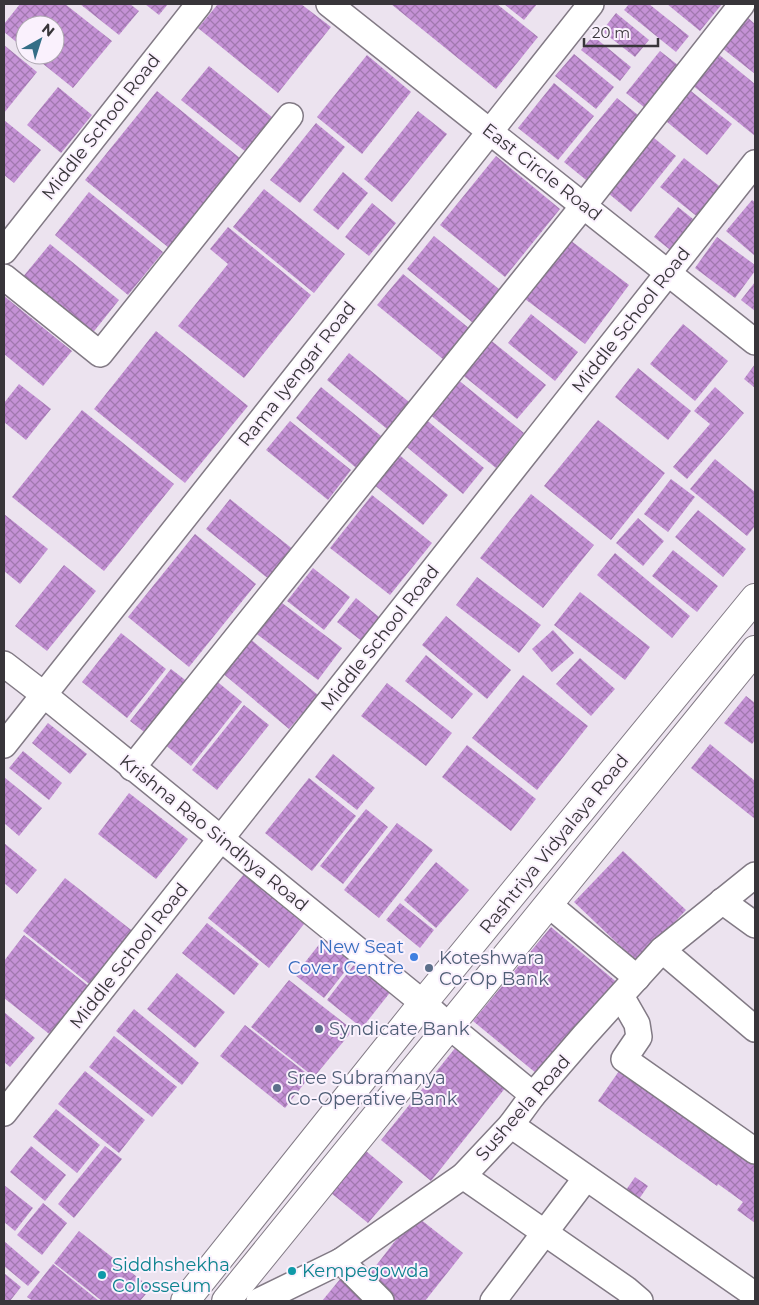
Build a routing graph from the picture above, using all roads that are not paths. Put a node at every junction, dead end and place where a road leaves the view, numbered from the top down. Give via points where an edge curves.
1 (199, 4) edge
2 (329, 4) edge
3 (591, 4) edge
4 (742, 4) edge
5 (290, 116) dead end
6 (490, 131) junction
7 (755, 163) edge
8 (584, 205) junction
9 (4, 251) edge
10 (668, 273) junction
11 (4, 277) edge
12 (755, 342) edge
13 (755, 598) edge
14 (4, 645) edge
15 (755, 650) edge
16 (4, 664) edge
17 (43, 694) junction
18 (4, 745) edge
19 (132, 768) junction
20 (222, 839) junction
21 (755, 874) edge
22 (722, 901) junction
23 (548, 904) junction
24 (755, 925) edge
25 (662, 950) junction
26 (637, 978) junction
27 (621, 996) junction
28 (423, 1003) junction
29 (449, 1026) junction
30 (755, 1029) edge
31 (534, 1095) junction
32 (4, 1113) edge
33 (511, 1125) junction
34 (755, 1151) edge
35 (463, 1176) junction
36 (586, 1178) junction
37 (544, 1233) junction
38 (341, 1261) junction
39 (755, 1295) edge
40 (185, 1301) edge
41 (226, 1301) edge
42 (259, 1301) edge
43 (381, 1301) edge
44 (493, 1301) edge
45 (640, 1301) edge

1 - 9 street, Middle School Road
2 - 6 street, East Circle Road
3 - 6 street, Rama Iyengar Road
4 - 8 street
5 - 11 street via 100,354
6 - 8 street, East Circle Road
6 - 17 street, Rama Iyengar Road
7 - 10 street, Middle School Road
8 - 10 street, East Circle Road
8 - 19 street
10 - 12 street, East Circle Road
10 - 20 street, Middle School Road
13 - 28 main road, Rashtriya Vidyalaya Road
14 - 17 street
15 - 23 main road, Rashtriya Vidyalaya Road
16 - 17 street, Krishna Rao Sindhya Road
17 - 18 street, Rama Iyengar Road
17 - 19 street, Krishna Rao Sindhya Road
19 - 20 street, Krishna Rao Sindhya Road
20 - 28 street, Krishna Rao Sindhya Road
20 - 32 street, Middle School Road
21 - 22 street, Susheela Road
22 - 24 street
22 - 25 street, Susheela Road
23 - 26 street
23 - 29 main road, Rashtriya Vidyalaya Road
25 - 26 street, Susheela Road
25 - 30 street
26 - 27 street, Susheela Road
27 - 31 street, Susheela Road
27 - 34 street via 637,1024 639,1037 624,1059
28 - 29 street, Krishna Rao Sindhya Road
28 - 40 main road, Rashtriya Vidyalaya Road
29 - 31 street, Krishna Rao Sindhya Road
29 - 41 main road, Rashtriya Vidyalaya Road
31 - 33 street, Susheela Road
33 - 35 street, Susheela Road
33 - 36 street
35 - 37 street
35 - 38 street, Susheela Road
36 - 37 street
36 - 39 street
37 - 44 street
37 - 45 street
38 - 42 street, Susheela Road
38 - 43 street

